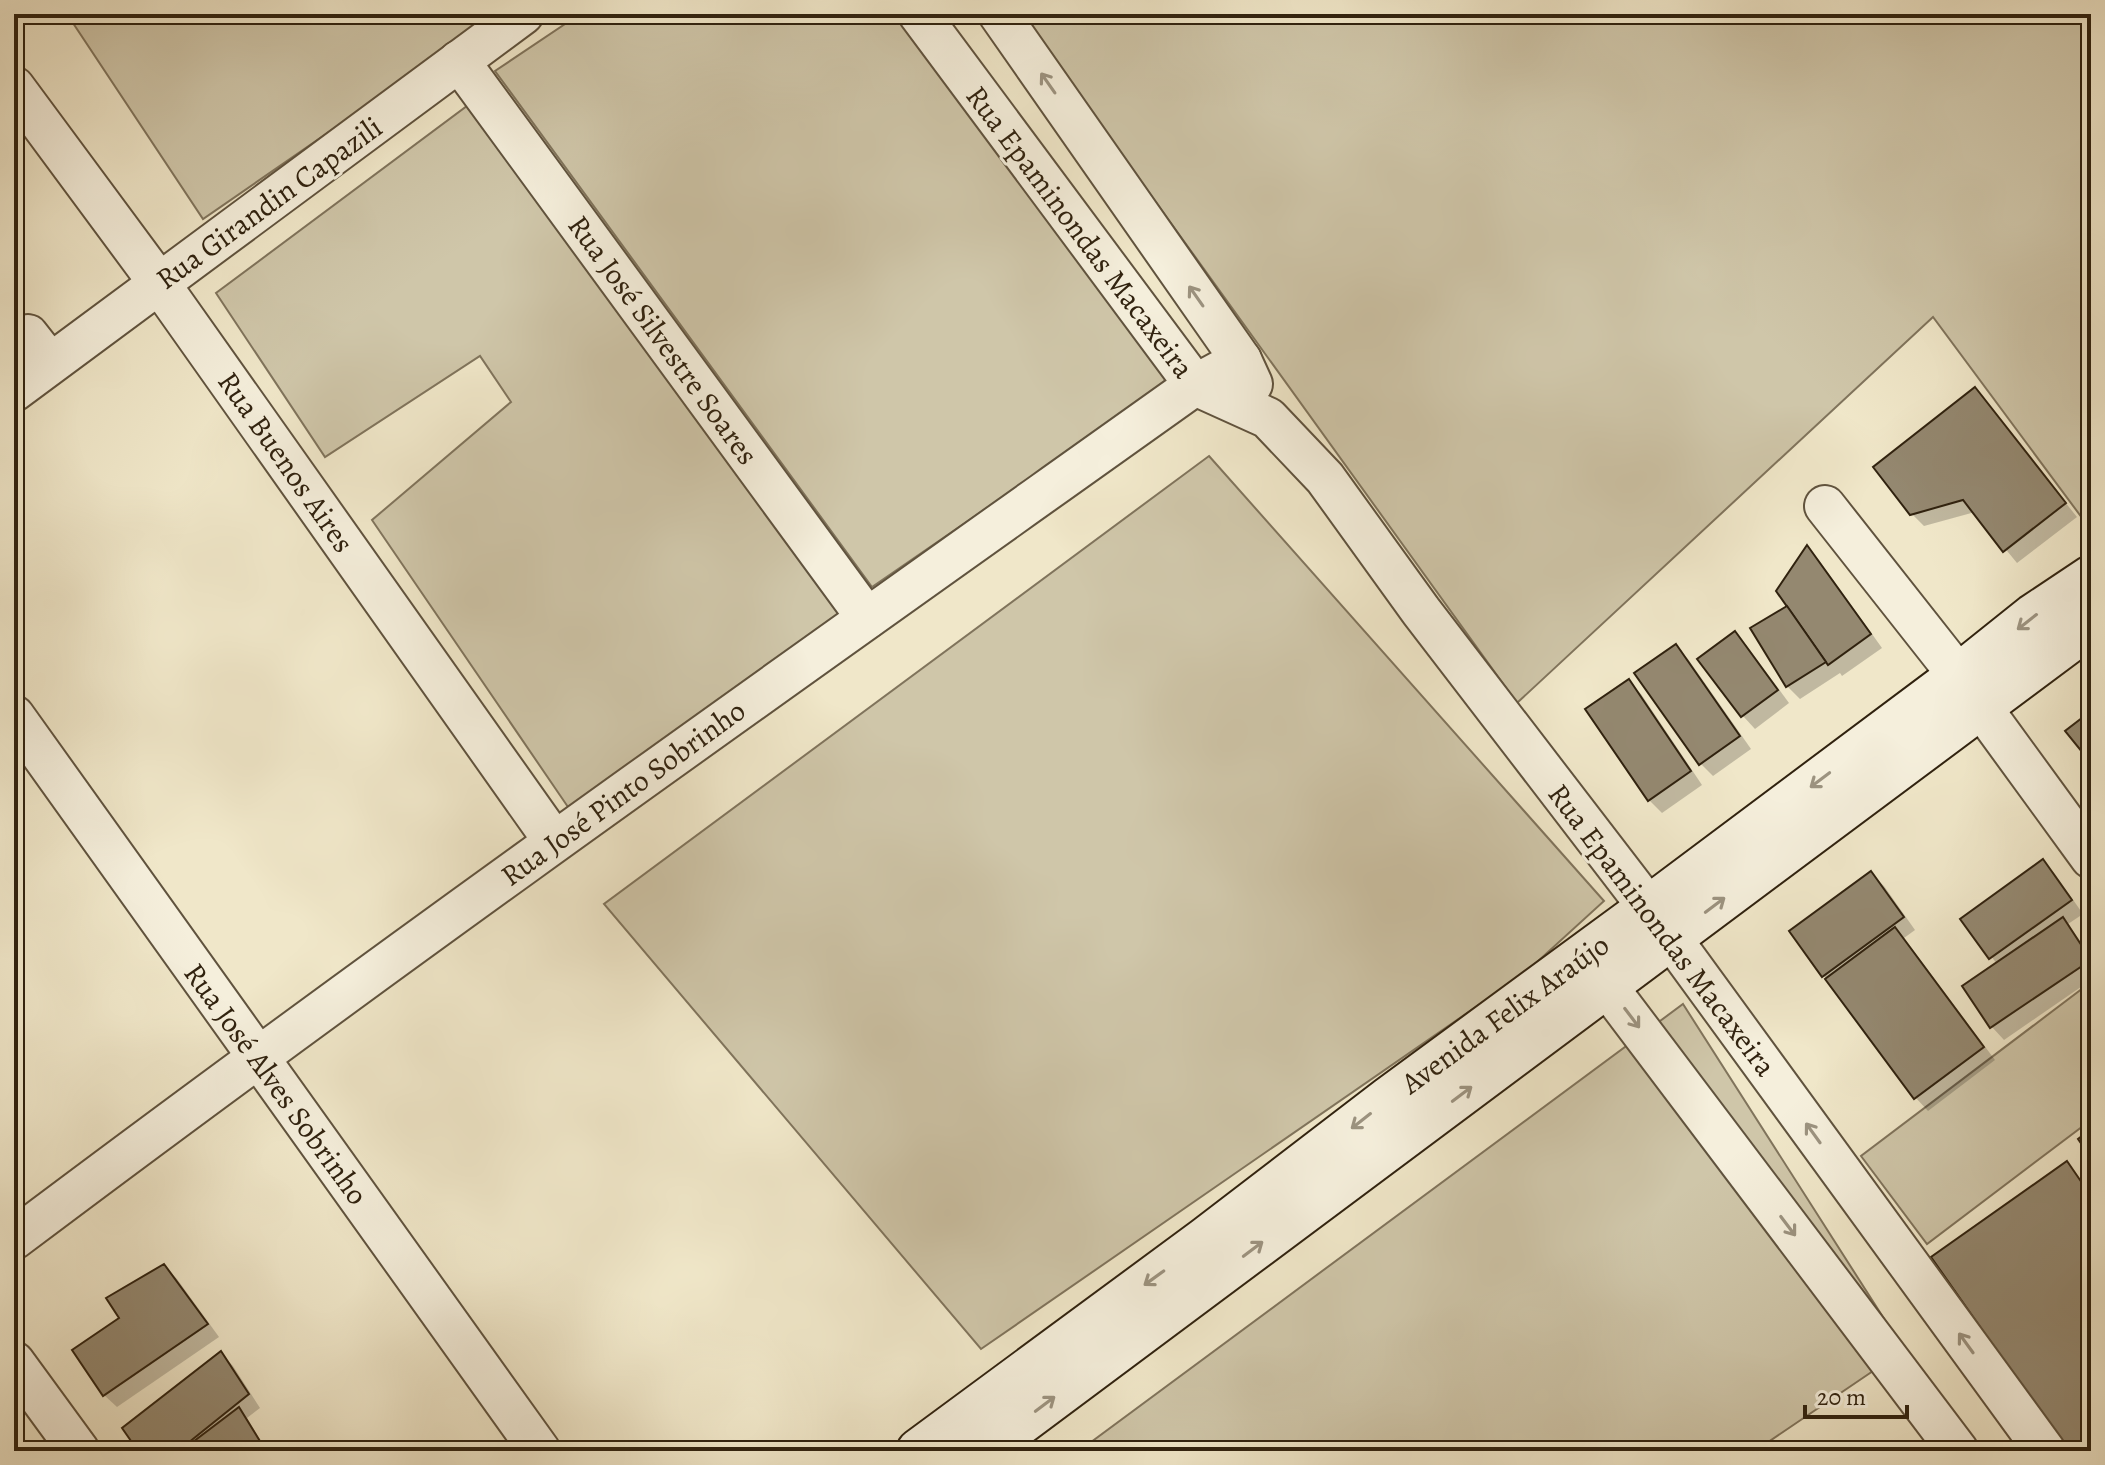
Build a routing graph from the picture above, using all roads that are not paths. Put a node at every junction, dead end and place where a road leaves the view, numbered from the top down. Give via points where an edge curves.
1 (523, 14) edge
2 (919, 14) edge
3 (999, 14) edge
4 (459, 61) junction
5 (14, 87) edge
6 (159, 283) junction
7 (1241, 360) junction
8 (1195, 385) junction
9 (14, 391) edge
10 (1268, 418) junction
11 (1825, 506) dead end
12 (2091, 578) edge
13 (867, 618) junction
14 (2091, 624) edge
15 (1970, 692) junction
16 (14, 716) edge
17 (554, 841) junction
18 (2091, 858) edge
19 (1660, 924) junction
20 (1596, 971) junction
21 (256, 1057) junction
22 (14, 1239) edge
23 (14, 1362) edge
24 (79, 1451) edge
25 (540, 1451) edge
26 (919, 1451) edge
27 (982, 1451) edge
28 (1958, 1451) edge
29 (2045, 1451) edge

1 - 4 street, Rua Girandin Capazili
2 - 8 street, Rua Epaminondas Macaxeira
7 -> 3 street, Rua Epaminondas Macaxeira
4 - 6 street, Rua Girandin Capazili
4 - 13 street, Rua José Silvestre Soares
5 - 6 street, Rua Buenos Aires
6 - 9 street, Rua Girandin Capazili via 39,349
6 - 17 street, Rua Buenos Aires
7 - 8 street, Rua José Pinto Sobrinho
7 - 10 street, Rua Epaminondas Macaxeira
8 - 10 street, Rua Epaminondas Macaxeira
8 - 13 street, Rua José Pinto Sobrinho
10 - 19 street, Rua Epaminondas Macaxeira via 1325,478
11 - 15 street
12 -> 15 main road, Avenida Felix Araújo via 2034,616
13 - 17 street, Rua José Pinto Sobrinho
14 - 15 main road, Avenida Felix Araújo
15 - 18 street
15 - 19 main road, Avenida Felix Araújo
16 - 21 street, Rua José Alves Sobrinho
17 - 21 street, Rua José Pinto Sobrinho
19 - 20 main road, Avenida Felix Araújo
29 -> 19 street, Rua Epaminondas Macaxeira
20 -> 26 main road, Avenida Felix Araújo via 1389,1099
27 -> 20 main road, Avenida Felix Araújo
20 -> 28 street
21 - 22 street, Rua José Pinto Sobrinho
21 - 25 street, Rua José Alves Sobrinho
23 - 24 street

